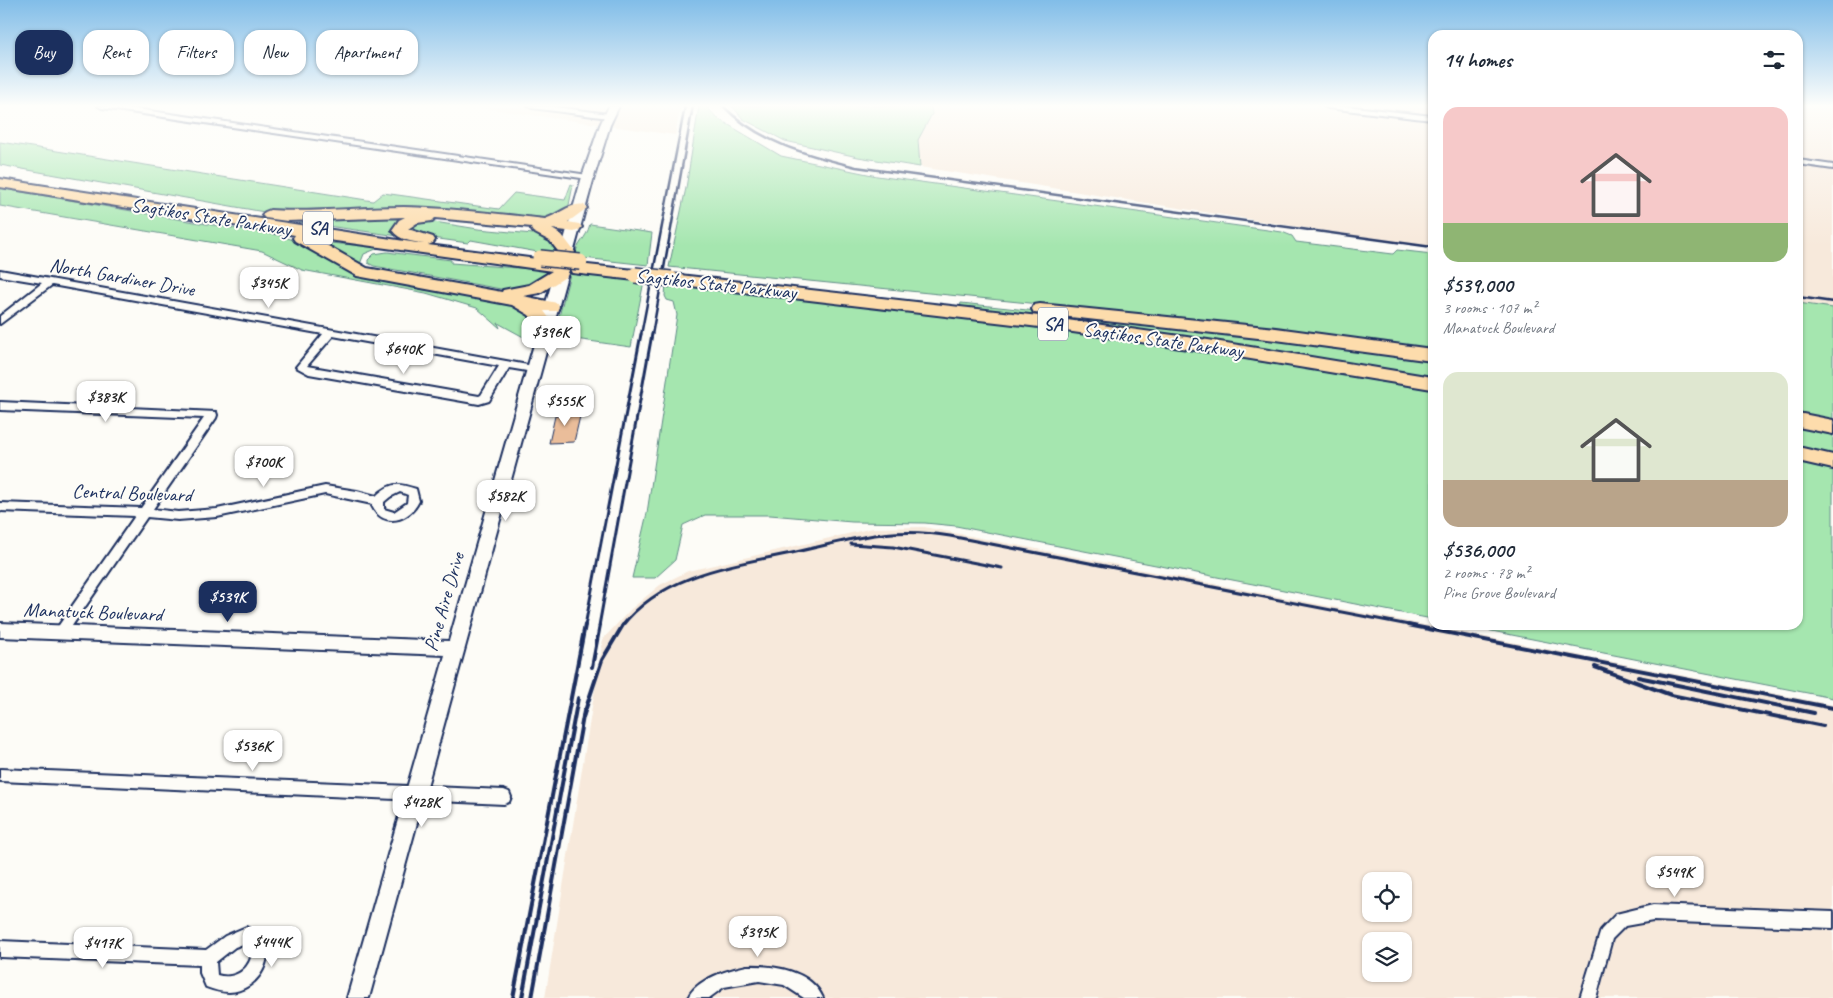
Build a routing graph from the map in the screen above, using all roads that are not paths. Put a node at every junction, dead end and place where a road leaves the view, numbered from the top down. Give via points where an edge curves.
1 (427, 153) edge
2 (596, 153) edge
3 (1803, 163) edge
4 (1833, 167) edge
5 (0, 171) edge
6 (588, 177) junction
7 (0, 183) edge
8 (181, 205) junction
9 (579, 208) junction
10 (248, 224) junction
11 (542, 226) junction
12 (573, 229) junction
13 (449, 249) junction
14 (567, 252) junction
15 (561, 272) junction
16 (0, 273) edge
17 (672, 276) junction
18 (50, 282) junction
19 (504, 296) junction
20 (552, 304) junction
21 (0, 321) edge
22 (546, 326) junction
23 (331, 332) junction
24 (1428, 354) edge
25 (506, 364) junction
26 (533, 369) junction
27 (1428, 382) edge
28 (0, 406) edge
29 (1803, 421) edge
30 (1833, 427) edge
31 (1803, 455) edge
32 (1833, 462) edge
33 (378, 501) dead end
34 (0, 507) edge
35 (143, 512) junction
36 (0, 630) edge
37 (61, 632) junction
38 (454, 648) junction
39 (0, 776) edge
40 (414, 793) junction
41 (504, 796) dead end
42 (1833, 920) edge
43 (0, 949) edge
44 (208, 958) dead end
45 (358, 998) edge
46 (696, 998) edge
47 (815, 998) edge
48 (1588, 998) edge

1 - 6 street
2 - 6 street, Pine Aire Drive
3 - 4 street
5 - 8 highway, Sagtikos State Parkway / SA
6 - 9 street, Pine Aire Drive
7 - 10 highway, Sagtikos State Parkway / SA
8 - 11 highway via 293,217 406,212
8 - 13 highway, Sagtikos State Parkway / SA
9 - 11 highway
9 - 12 street, Pine Aire Drive
10 - 13 highway, Sagtikos State Parkway / SA
10 - 19 highway via 312,242 363,272
11 - 12 highway
11 - 13 highway via 424,217 412,219 401,227 405,235
11 - 14 highway
12 - 14 street, Pine Aire Drive
13 - 17 highway, Sagtikos State Parkway / SA, bridge
13 - 19 highway via 381,250 365,262 368,267 376,269
14 - 15 street, Pine Aire Drive
15 - 19 highway via 534,289
15 - 20 street, Pine Aire Drive
16 - 18 street, North Gardiner Drive
17 - 24 highway, Sagtikos State Parkway / SA via 1210,326
17 - 27 highway, Sagtikos State Parkway / SA via 1077,327
18 - 21 street
18 - 23 street, North Gardiner Drive
19 - 20 highway
19 - 22 highway via 531,308
20 - 22 street, Pine Aire Drive
22 - 26 street, Pine Aire Drive
23 - 25 street, North Gardiner Drive
23 - 25 street via 301,367 479,400 485,398
25 - 26 street, North Gardiner Drive
26 - 38 street, Pine Aire Drive
28 - 35 street via 212,415
29 - 30 highway
31 - 32 highway
33 - 35 street, Central Boulevard via 357,494 325,490 217,513 178,516
34 - 35 street, Central Boulevard
35 - 37 street
36 - 37 street, Manatuck Boulevard
37 - 38 street, Manatuck Boulevard
38 - 40 street, Pine Aire Drive
39 - 40 street
40 - 41 street
40 - 45 street, Pine Aire Drive
42 - 48 street via 1652,913 1622,919 1606,935
43 - 44 street
46 - 47 street via 720,981 753,973 786,976

